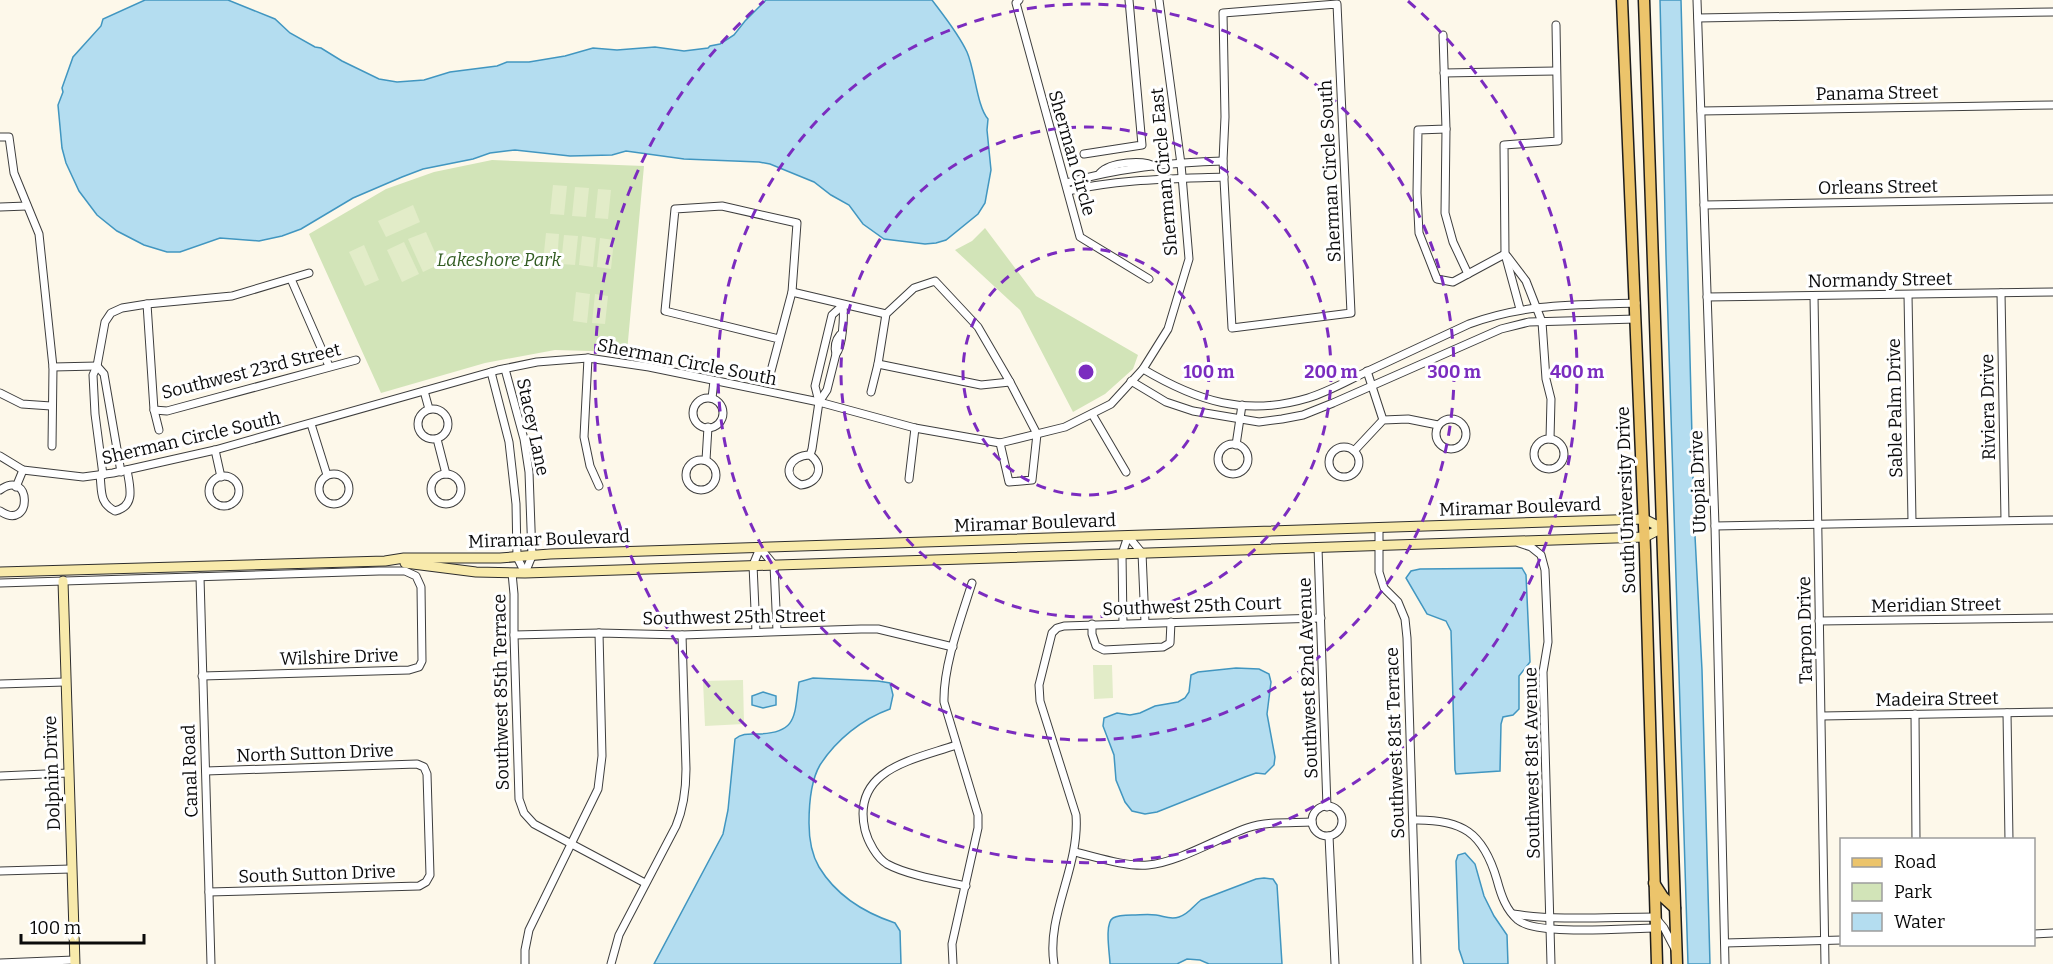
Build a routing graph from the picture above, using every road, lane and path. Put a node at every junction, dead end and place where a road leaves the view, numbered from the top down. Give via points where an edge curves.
1 (1019, 0) edge
2 (1129, 0) edge
3 (1159, 0) edge
4 (1622, 0) edge
5 (1644, 0) edge
6 (1697, 0) edge
7 (2053, 12) edge
8 (1698, 18) junction
9 (1556, 25) dead end
10 (1443, 35) dead end
11 (1556, 71) junction
12 (1444, 73) junction
13 (2053, 105) edge
14 (1701, 111) junction
15 (1446, 129) junction
16 (0, 137) edge
17 (1084, 154) dead end
18 (1223, 161) junction
19 (1181, 164) junction
20 (1156, 167) junction
21 (1131, 169) junction
22 (1099, 174) junction
23 (1224, 177) junction
24 (1182, 178) junction
25 (1133, 182) junction
26 (1067, 187) junction
27 (2053, 199) edge
28 (1704, 205) junction
29 (27, 206) junction
30 (0, 207) edge
31 (1505, 254) junction
32 (309, 273) dead end
33 (1468, 274) junction
34 (291, 279) junction
35 (1149, 279) dead end
36 (792, 292) junction
37 (2053, 292) edge
38 (2001, 293) junction
39 (1908, 295) junction
40 (1814, 296) junction
41 (1707, 297) junction
42 (1636, 303) junction
43 (147, 304) junction
44 (843, 305) junction
45 (1537, 306) junction
46 (1520, 309) junction
47 (886, 314) junction
48 (1636, 319) junction
49 (1542, 322) junction
50 (779, 339) junction
51 (824, 350) junction
52 (836, 354) junction
53 (588, 358) junction
54 (356, 360) dead end
55 (878, 364) junction
56 (97, 366) junction
57 (329, 366) junction
58 (53, 368) junction
59 (505, 369) junction
60 (1143, 369) junction
61 (771, 371) dead end
62 (1367, 371) junction
63 (491, 372) junction
64 (714, 381) junction
65 (1131, 381) junction
66 (1010, 382) junction
67 (1371, 385) junction
68 (424, 391) junction
69 (871, 392) dead end
70 (0, 393) edge
71 (712, 398) junction
72 (819, 402) junction
73 (1242, 405) junction
74 (51, 406) junction
75 (429, 409) junction
76 (154, 410) junction
77 (1092, 414) junction
78 (1240, 420) junction
79 (1383, 420) junction
80 (312, 424) junction
81 (1438, 426) junction
82 (708, 427) junction
83 (915, 428) junction
84 (159, 430) dead end
85 (1036, 434) junction
86 (437, 439) junction
87 (1550, 440) junction
88 (1000, 443) junction
89 (1236, 445) junction
90 (52, 446) dead end
91 (214, 450) junction
92 (1354, 451) junction
93 (810, 455) junction
94 (0, 456) edge
95 (706, 460) junction
96 (23, 470) junction
97 (124, 471) junction
98 (1126, 472) dead end
99 (446, 474) junction
100 (101, 475) junction
101 (327, 475) junction
102 (221, 477) junction
103 (909, 479) dead end
104 (598, 486) dead end
105 (16, 487) junction
106 (0, 490) edge
107 (0, 510) edge
108 (1644, 519) junction
109 (2005, 520) junction
110 (2053, 520) edge
111 (1912, 521) junction
112 (1818, 524) junction
113 (1715, 526) junction
114 (1379, 528) junction
115 (1662, 528) junction
116 (1128, 536) junction
117 (1645, 537) junction
118 (1516, 542) junction
119 (1378, 546) junction
120 (760, 548) junction
121 (1318, 548) junction
122 (1142, 553) junction
123 (1122, 554) junction
124 (517, 556) junction
125 (532, 556) junction
126 (385, 561) junction
127 (753, 565) junction
128 (774, 565) junction
129 (0, 572) edge
130 (512, 573) junction
131 (525, 573) junction
132 (200, 577) junction
133 (63, 581) junction
134 (0, 583) edge
135 (972, 583) dead end
136 (1321, 618) junction
137 (2053, 618) edge
138 (1171, 621) junction
139 (1819, 621) junction
140 (1145, 623) junction
141 (1092, 624) junction
142 (1124, 624) junction
143 (777, 631) junction
144 (756, 632) junction
145 (598, 633) junction
146 (514, 635) junction
147 (682, 635) junction
148 (953, 647) junction
149 (202, 676) junction
150 (65, 682) junction
151 (0, 684) edge
152 (2053, 712) edge
153 (2007, 713) junction
154 (1915, 714) junction
155 (1822, 716) junction
156 (956, 745) junction
157 (206, 771) junction
158 (68, 772) junction
159 (0, 776) edge
160 (1327, 807) junction
161 (1413, 820) junction
162 (1312, 822) junction
163 (1329, 836) junction
164 (1916, 838) edge
165 (2009, 838) edge
166 (572, 844) junction
167 (1075, 852) junction
168 (71, 869) junction
169 (0, 871) edge
170 (426, 882) joint
171 (645, 883) junction
172 (1654, 883) junction
173 (966, 886) junction
174 (209, 892) junction
175 (1675, 908) junction
176 (1513, 914) junction
177 (1550, 919) junction
178 (1655, 922) junction
179 (1550, 929) junction
180 (2053, 933) edge
181 (2035, 934) edge
182 (1824, 940) junction
183 (1840, 940) edge
184 (1725, 943) junction
185 (1676, 951) junction
186 (74, 962) edge
187 (0, 963) edge
188 (211, 964) edge
189 (525, 964) edge
190 (611, 964) edge
191 (953, 964) edge
192 (1054, 964) edge
193 (1335, 964) edge
194 (1418, 964) edge
195 (1551, 964) edge
196 (1657, 964) edge
197 (1677, 964) edge
198 (1725, 964) edge
199 (1825, 964) edge

1 - 26 street, Sherman Circle via 1016,3
2 - 17 street, Sherman Circle via 1142,145
3 - 19 street, Sherman Circle East
4 - 42 main road, South University Drive
5 - 115 main road, South University Drive
6 - 8 street, Utopia Drive
7 - 8 street
8 - 14 street, Utopia Drive
9 - 11 street
10 - 12 street
11 - 12 street
11 - 31 street via 1558,141 1504,145
12 - 15 street
13 - 14 street, Panama Street
14 - 28 street, Utopia Drive
15 - 33 street via 1445,213
15 - 33 street via 1418,130 1419,233 1437,279 1453,282
16 - 29 street via 9,137 14,173
18 - 19 street
18 - 23 street, Sherman Circle South
18 - 23 street, Sherman Circle South via 1223,13 1337,3 1351,313 1232,328
19 - 20 street
19 - 24 street, Sherman Circle East
20 - 21 street
20 - 22 street via 1146,162 1114,165
21 - 22 street
21 - 25 street
22 - 26 street
23 - 24 street
24 - 25 street
24 - 60 street, Sherman Circle East via 1189,259 1168,329
25 - 26 street
26 - 35 street, Sherman Circle via 1080,237
27 - 28 street, Orleans Street
28 - 41 street, Utopia Drive
29 - 30 street
29 - 58 street via 39,234
31 - 33 street
31 - 45 street via 1526,281
31 - 46 street
32 - 34 street
34 - 43 street via 232,296
34 - 57 street
36 - 44 street
36 - 50 street
36 - 50 street via 797,222 722,206 675,209 665,311
37 - 38 street, Normandy Street
38 - 39 street, Normandy Street
38 - 109 street, Riviera Drive
39 - 40 street, Normandy Street
39 - 111 street, Sable Palm Drive
40 - 41 street, Normandy Street
40 - 112 street, Tarpon Drive
41 - 113 street, Utopia Drive
42 - 45 street
42 - 48 main road, South University Drive
43 - 56 street via 111,313 105,322
43 - 76 street
44 - 47 street
44 - 51 street via 832,315
44 - 52 street
45 - 46 street
45 - 49 street
46 - 62 street via 1469,324
47 - 55 street
47 - 66 street via 914,288 935,281 978,327
48 - 49 street
48 - 108 main road, South University Drive
49 - 67 street via 1501,328
49 - 87 street via 1551,399
50 - 61 street
51 - 52 street
51 - 72 street via 815,386
52 - 72 street via 827,390
53 - 59 street, Sherman Circle South
53 - 64 street, Sherman Circle South
53 - 104 street via 584,437
54 - 57 street, Southwest 23rd Street
55 - 66 street via 981,385
55 - 69 street
56 - 58 street
56 - 97 street via 104,375
56 - 100 street via 93,375
57 - 76 street, Southwest 23rd Street via 167,411
58 - 74 street
59 - 63 street, Sherman Circle South
59 - 125 street, Stacey Lane via 529,472
60 - 65 street, Sherman Circle South
60 - 73 street via 1197,397
62 - 67 street
62 - 73 street via 1308,398 1274,405
63 - 68 street, Sherman Circle South
63 - 124 street, Stacey Lane via 514,474
64 - 71 street
64 - 72 street, Sherman Circle South
65 - 77 street, Sherman Circle South via 1111,404
65 - 78 street via 1166,402
66 - 85 street
67 - 78 street via 1303,415 1259,422
67 - 79 street
68 - 75 street
68 - 80 street, Sherman Circle South
70 - 74 street via 22,404
71 - 82 street via 723,413 719,422
71 - 82 street via 698,401 693,410 697,423
72 - 83 street, Sherman Circle South
72 - 93 street
73 - 78 street
74 - 90 street
75 - 86 street via 440,410 448,423 446,433
75 - 86 street via 418,418 418,428 427,438
76 - 84 street
77 - 85 street, Sherman Circle South via 1065,427
77 - 98 street
78 - 89 street
79 - 81 street via 1408,419
79 - 92 street
80 - 91 street, Sherman Circle South
80 - 101 street
81 - 81 street via 1446,420 1459,421 1466,433 1463,441 1451,448 1443,446 1436,434
82 - 95 street
83 - 88 street, Sherman Circle South
83 - 103 street
85 - 88 street, Sherman Circle South
85 - 88 street via 1032,480 1010,482
86 - 99 street
87 - 87 street via 1562,446 1564,457 1556,468 1545,469 1534,452 1540,443
89 - 89 street via 1247,454 1247,463 1238,473 1228,473 1219,463 1220,453 1227,446
91 - 97 street, Sherman Circle South
91 - 102 street
92 - 92 street via 1359,463 1353,474 1341,477 1333,472 1329,461 1332,453 1342,447
93 - 93 street via 816,460 818,474 814,481 801,485 791,478 790,466 798,456
94 - 96 street, Sherman Circle South
95 - 95 street via 696,460 688,467 687,478 696,488 705,489 716,480 716,470
96 - 100 street, Sherman Circle South via 83,477
96 - 105 street
97 - 100 street, Sherman Circle South
97 - 100 street via 130,487 129,502 124,509 115,511 103,499
99 - 99 street via 455,476 461,485 457,499 448,504 438,502 431,490 436,477
101 - 101 street via 337,473 348,482 347,497 340,503 325,501 319,492 320,482
102 - 102 street via 231,478 240,489 235,502 226,507 216,504 209,491
105 - 106 street
105 - 107 street via 24,495 22,510 14,515
108 - 114 street, Miramar Boulevard
108 - 115 street, Miramar Boulevard
108 - 117 main road, South University Drive
109 - 110 street
109 - 111 street
111 - 112 street
112 - 113 street
112 - 139 street, Tarpon Drive
113 - 184 street, Utopia Drive
114 - 116 street, Miramar Boulevard
114 - 119 street, Southwest 81st Terrace
115 - 117 street, Miramar Boulevard
115 - 175 main road, South University Drive
116 - 120 street, Miramar Boulevard
116 - 122 street
116 - 123 street
117 - 118 street, Miramar Boulevard
117 - 172 main road, South University Drive
118 - 119 street, Miramar Boulevard
118 - 177 street, Southwest 81st Avenue via 1541,555 1545,570 1548,642 1543,672
119 - 121 street, Miramar Boulevard
119 - 161 street, Southwest 81st Terrace via 1378,572 1405,619
120 - 125 street, Miramar Boulevard
120 - 127 street
120 - 128 street
121 - 122 street, Miramar Boulevard
121 - 136 street, Southwest 82nd Avenue
122 - 123 street, Miramar Boulevard
122 - 140 street
123 - 128 street, Miramar Boulevard
123 - 142 street
124 - 125 street, Miramar Boulevard
124 - 126 street, Miramar Boulevard
124 - 131 street, Stacey Lane
125 - 131 street, Stacey Lane
126 - 129 street, Miramar Boulevard
126 - 130 street, Miramar Boulevard
127 - 128 street, Miramar Boulevard
127 - 131 street, Miramar Boulevard
127 - 144 street
128 - 143 street
130 - 131 street, Miramar Boulevard
130 - 146 street, Southwest 85th Terrace
132 - 133 street
132 - 149 street, Canal Road
132 - 149 street, Wilshire Drive via 405,571 416,576 421,587 422,661 418,668
133 - 134 street
133 - 150 street, Dolphin Drive
135 - 148 street
136 - 138 street, Southwest 25th Court
136 - 160 street, Southwest 82nd Avenue
137 - 139 street, Meridian Street
138 - 140 street, Southwest 25th Court
138 - 141 street via 1170,643 1163,647 1104,650 1096,646
139 - 155 street, Tarpon Drive
140 - 142 street, Southwest 25th Court
141 - 142 street, Southwest 25th Court
141 - 167 street, Southwest 25th Court via 1064,626 1052,633 1039,685 1040,701 1076,815
143 - 144 street, Southwest 25th Street
143 - 148 street, Southwest 25th Street via 878,629
144 - 147 street, Southwest 25th Street
145 - 146 street, Southwest 25th Street
145 - 147 street, Southwest 25th Street
145 - 166 street via 601,772 592,804
146 - 166 street, Southwest 85th Terrace via 519,799 534,824
147 - 171 street via 686,791 676,826
148 - 156 street via 943,692
149 - 157 street, Canal Road
150 - 151 street
150 - 158 street, Dolphin Drive
152 - 153 street, Madeira Street
153 - 154 street, Madeira Street
153 - 165 street
154 - 155 street, Madeira Street
154 - 164 street
155 - 182 street, Tarpon Drive
156 - 173 street via 978,815
156 - 173 street via 894,766 879,776 868,791 862,818 866,834 884,863
157 - 170 street, North Sutton Drive via 424,766 430,875
157 - 174 street, Canal Road
158 - 159 street
158 - 168 street, Dolphin Drive
160 - 162 street via 1315,813
160 - 163 street, Southwest 82nd Avenue via 1342,818 1338,832
161 - 176 street via 1445,822 1465,829 1477,839 1486,850 1502,897
161 - 194 street, Southwest 81st Terrace
162 - 163 street via 1315,831
162 - 167 street via 1263,824 1149,865 1137,866
163 - 193 street, Southwest 82nd Avenue
166 - 171 street, Southwest 85th Terrace
166 - 189 street via 529,930
167 - 192 street via 1054,931
168 - 169 street
168 - 186 street, Dolphin Drive
170 - 174 street, South Sutton Drive via 420,886
171 - 190 street via 619,935
172 - 175 main road
172 - 178 main road, South University Drive
173 - 191 street via 952,944
174 - 188 street, Canal Road
175 - 185 main road, South University Drive
176 - 177 street
176 - 179 street via 1519,922
177 - 178 street
177 - 179 street, Southwest 81st Avenue
178 - 179 street
178 - 185 street via 1664,928
178 - 196 main road, South University Drive
179 - 195 street, Southwest 81st Avenue
180 - 181 street
182 - 183 street
182 - 184 street
182 - 199 street, Tarpon Drive
184 - 198 street, Utopia Drive
185 - 197 main road, South University Drive
186 - 187 street

